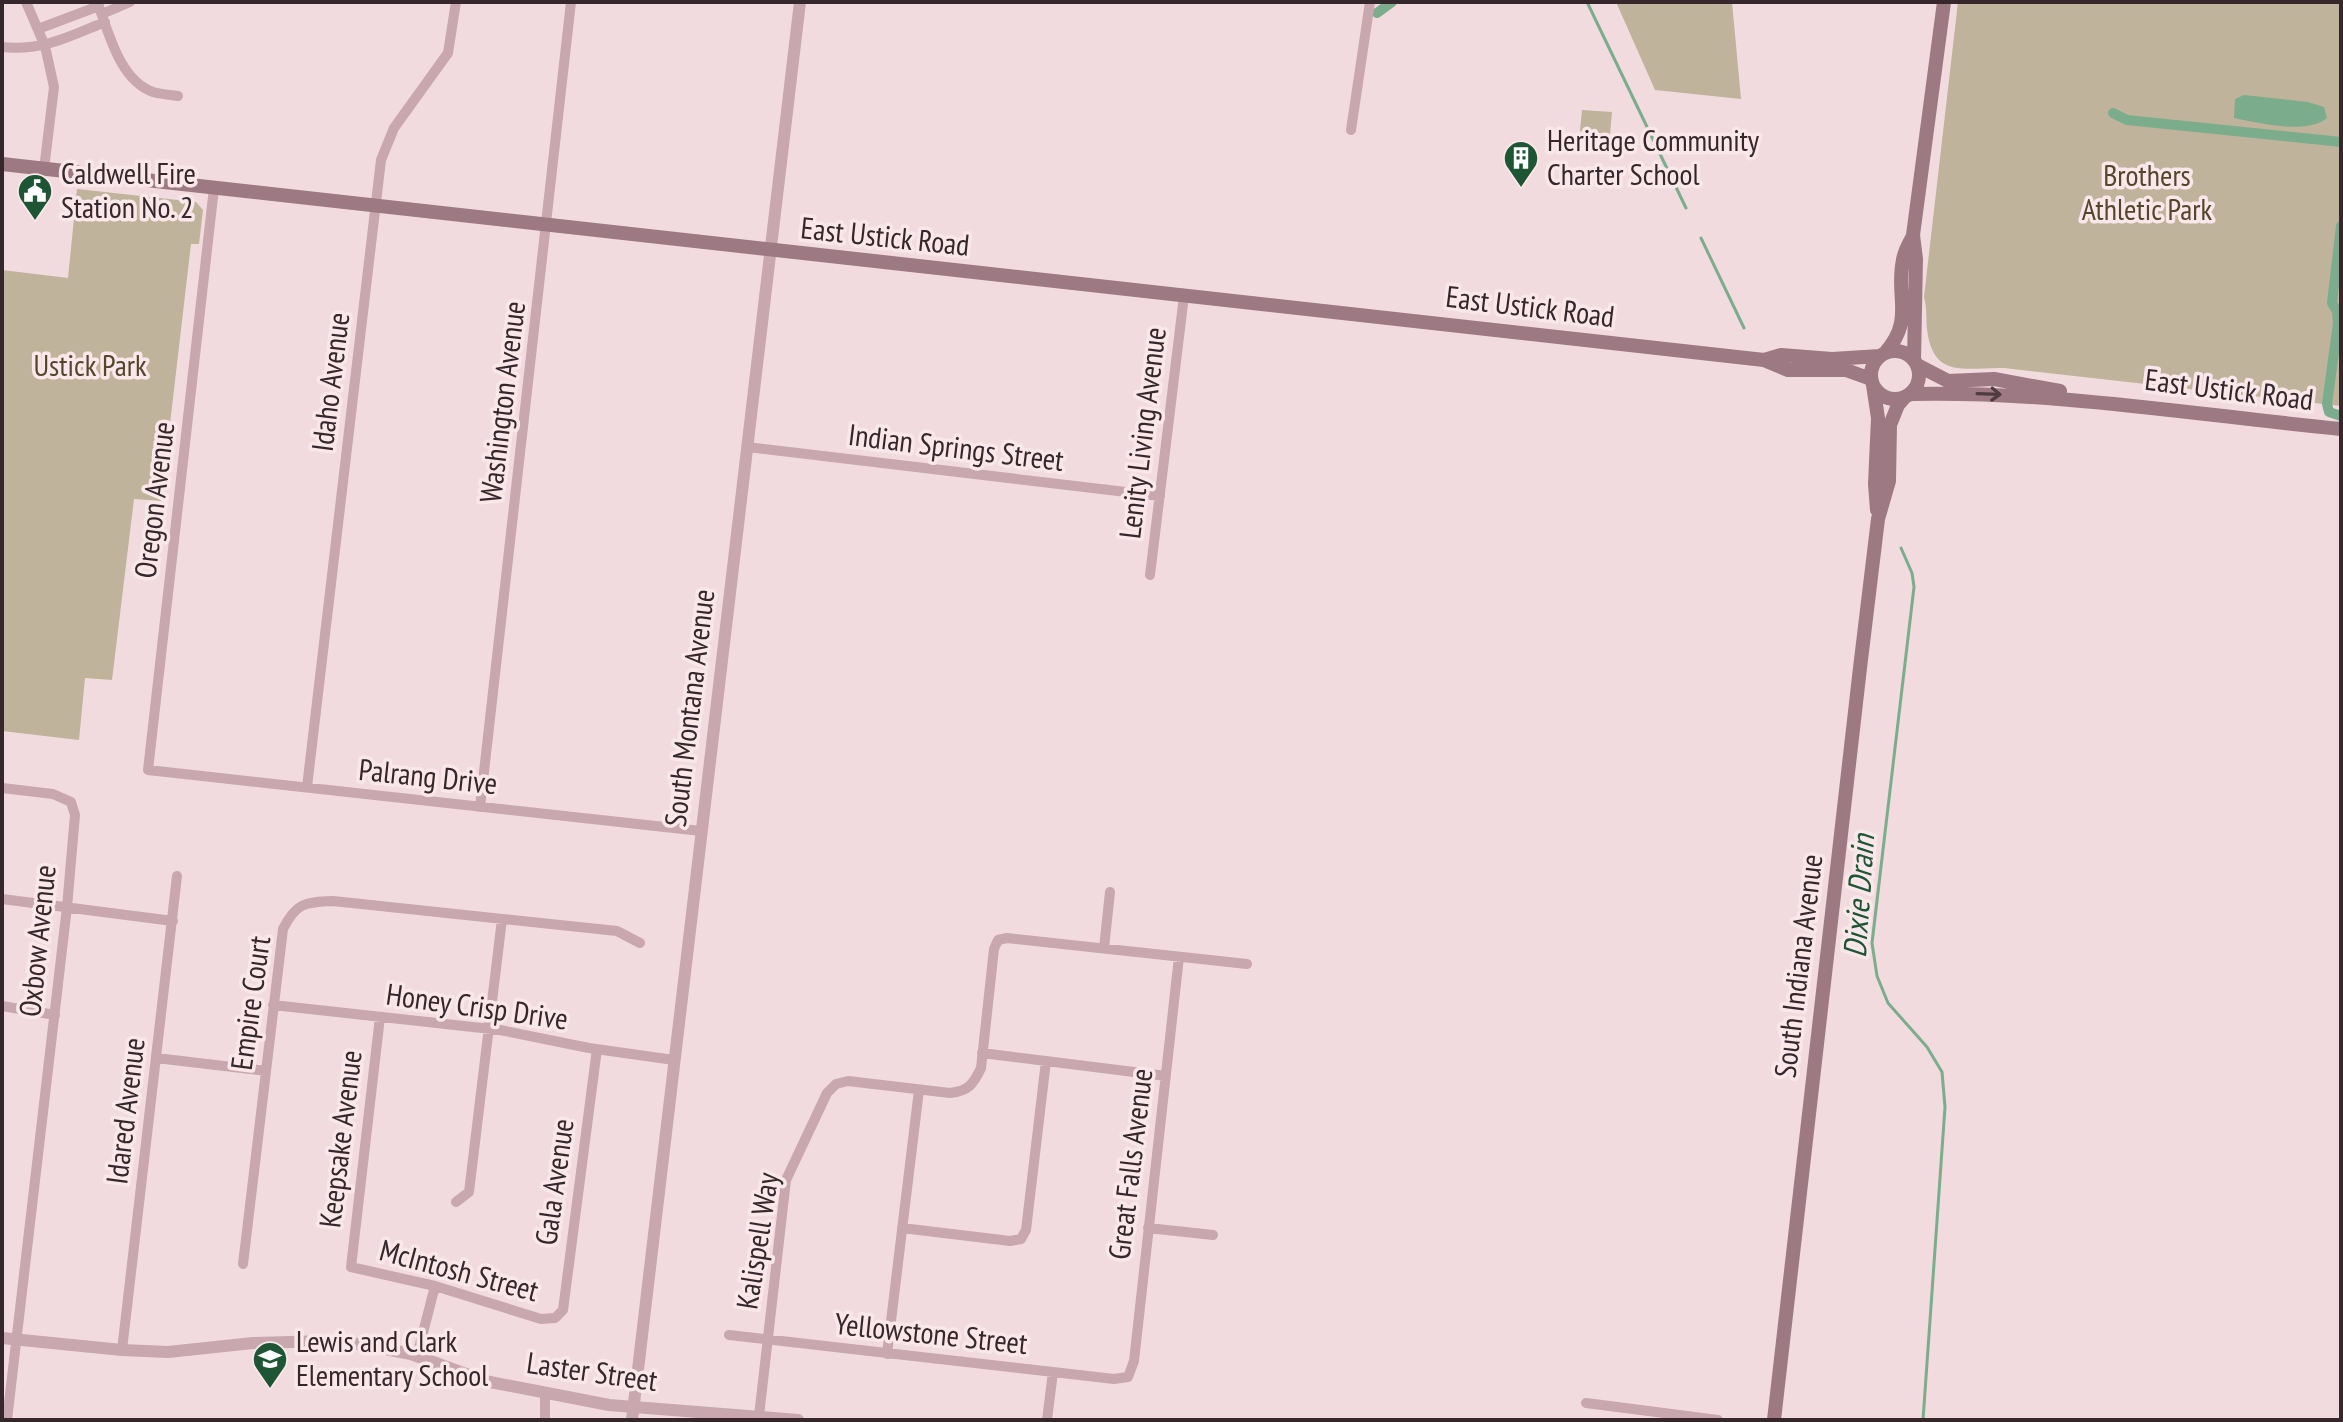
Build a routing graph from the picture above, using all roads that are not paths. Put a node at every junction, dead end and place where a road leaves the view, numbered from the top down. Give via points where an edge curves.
1 (26, 2) edge
2 (130, 2) edge
3 (456, 2) edge
4 (571, 2) edge
5 (800, 2) edge
6 (1370, 2) edge
7 (1944, 2) edge
8 (101, 12) edge
9 (38, 29) junction
10 (45, 46) junction
11 (2, 47) edge
12 (178, 96) dead end
13 (1351, 130) dead end
14 (2, 164) edge
15 (44, 169) junction
16 (214, 188) junction
17 (375, 206) junction
18 (547, 225) junction
19 (1913, 235) junction
20 (770, 251) junction
21 (1184, 296) junction
22 (1882, 354) junction
23 (1764, 360) junction
24 (1916, 362) junction
25 (1872, 382) junction
26 (1908, 395) junction
27 (2111, 403) junction
28 (2341, 429) edge
29 (747, 447) junction
30 (1160, 496) junction
31 (1878, 519) junction
32 (1150, 575) dead end
33 (148, 770) joint
34 (307, 787) junction
35 (2, 788) edge
36 (480, 807) junction
37 (701, 831) junction
38 (177, 876) dead end
39 (1110, 892) dead end
40 (2, 899) edge
41 (67, 907) junction
42 (502, 919) junction
43 (173, 921) junction
44 (640, 943) dead end
45 (1104, 948) junction
46 (1179, 957) junction
47 (1247, 964) dead end
48 (273, 1005) junction
49 (2, 1006) edge
50 (55, 1015) junction
51 (380, 1017) junction
52 (488, 1029) junction
53 (597, 1049) junction
54 (982, 1053) junction
55 (156, 1058) junction
56 (674, 1060) junction
57 (1046, 1061) junction
58 (266, 1071) junction
59 (1166, 1076) junction
60 (919, 1090) junction
61 (456, 1202) dead end
62 (902, 1228) junction
63 (1148, 1228) junction
64 (1213, 1235) dead end
65 (243, 1264) dead end
66 (351, 1267) joint
67 (435, 1286) junction
68 (555, 1318) joint
69 (729, 1335) dead end
70 (2, 1338) edge
71 (16, 1340) junction
72 (767, 1341) junction
73 (122, 1350) junction
74 (887, 1354) junction
75 (417, 1356) junction
76 (1053, 1372) junction
77 (1128, 1377) joint
78 (545, 1394) junction
79 (1586, 1403) dead end
80 (633, 1406) junction
81 (759, 1416) junction
82 (7, 1420) edge
83 (545, 1420) edge
84 (632, 1420) edge
85 (798, 1420) edge
86 (1047, 1420) edge
87 (1718, 1420) edge
88 (1774, 1420) edge

1 - 9 street
2 - 8 street
3 - 17 street, Idaho Avenue via 448,53 394,128 381,160
4 - 18 street, Washington Avenue
5 - 20 street, South Montana Avenue
6 - 13 street
7 - 19 main road
8 - 9 street
8 - 10 street
8 - 12 street via 122,65 136,82
9 - 10 street
10 - 11 street
10 - 15 street via 54,87
14 - 15 main road, East Ustick Road
15 - 16 main road, East Ustick Road
16 - 17 main road, East Ustick Road
16 - 33 street, Oregon Avenue
17 - 18 main road, East Ustick Road
17 - 34 street, Idaho Avenue
18 - 20 main road, East Ustick Road
18 - 36 street, Washington Avenue
19 - 22 main road via 1903,258 1901,329
19 - 24 main road
20 - 21 main road, East Ustick Road
20 - 29 street, South Montana Avenue
21 - 23 main road, East Ustick Road
21 - 30 street, Lenity Living Avenue
22 - 23 main road, East Ustick Road via 1832,359 1781,355
22 - 24 main road via 1904,352
22 - 25 main road via 1873,366
23 - 25 main road, East Ustick Road via 1788,370 1846,370
24 - 26 main road via 1918,383
24 - 27 main road, East Ustick Road via 1948,381 2021,382
25 - 26 main road via 1887,397
25 - 31 main road, South Indiana Avenue via 1878,418
26 -> 27 main road, East Ustick Road via 2016,395
26 - 31 main road, South Indiana Avenue via 1890,425 1889,481
27 - 28 main road, East Ustick Road
29 - 30 street, Indian Springs Street
29 - 37 street, South Montana Avenue
30 - 32 street, Lenity Living Avenue
31 - 88 main road, South Indiana Avenue
33 - 34 street, Palrang Drive
34 - 36 street, Palrang Drive
35 - 41 street, Oxbow Avenue via 53,794 71,802 75,815
36 - 37 street, Palrang Drive
37 - 56 street, South Montana Avenue
38 - 43 street, Idared Avenue
39 - 45 street
40 - 41 street
41 - 43 street
41 - 50 street, Oxbow Avenue
42 - 44 street, Empire Court via 617,931
42 - 48 street, Empire Court via 306,902 290,914 283,929
42 - 52 street
43 - 55 street, Idared Avenue
45 - 46 street
45 - 54 street via 998,940
46 - 47 street
46 - 59 street, Great Falls Avenue
48 - 51 street, Honey Crisp Drive
48 - 58 street, Empire Court
49 - 50 street
50 - 71 street, Oxbow Avenue
51 - 52 street, Honey Crisp Drive
51 - 66 street, Keepsake Avenue
52 - 53 street, Honey Crisp Drive
52 - 61 street via 469,1192
53 - 56 street, Honey Crisp Drive
53 - 68 street, Gala Avenue via 563,1310
54 - 57 street
54 - 60 street via 981,1068 964,1092
55 - 58 street
55 - 73 street, Idared Avenue
56 - 80 street, South Montana Avenue
57 - 59 street
57 - 62 street via 1021,1239
58 - 65 street, Empire Court
59 - 63 street, Great Falls Avenue
60 - 62 street
60 - 72 street, Kalispell Way via 848,1081 827,1093 786,1180
62 - 74 street
63 - 64 street
63 - 77 street, Great Falls Avenue
66 - 67 street, McIntosh Street
67 - 68 street, McIntosh Street via 541,1319
67 - 75 street
69 - 72 street, Yellowstone Street
70 - 71 street, Laster Street
71 - 73 street, Laster Street
71 - 82 street, Oxbow Avenue
72 - 74 street, Yellowstone Street
72 - 81 street, Kalispell Way
73 - 75 street, Laster Street via 168,1352 328,1341
74 - 76 street, Yellowstone Street
75 - 78 street, Laster Street via 485,1381
76 - 77 street, Yellowstone Street
76 - 86 street
78 - 80 street, Laster Street
78 - 83 street
79 - 87 street
80 - 81 street, Laster Street
80 - 84 street, South Montana Avenue
81 - 85 street, Laster Street

